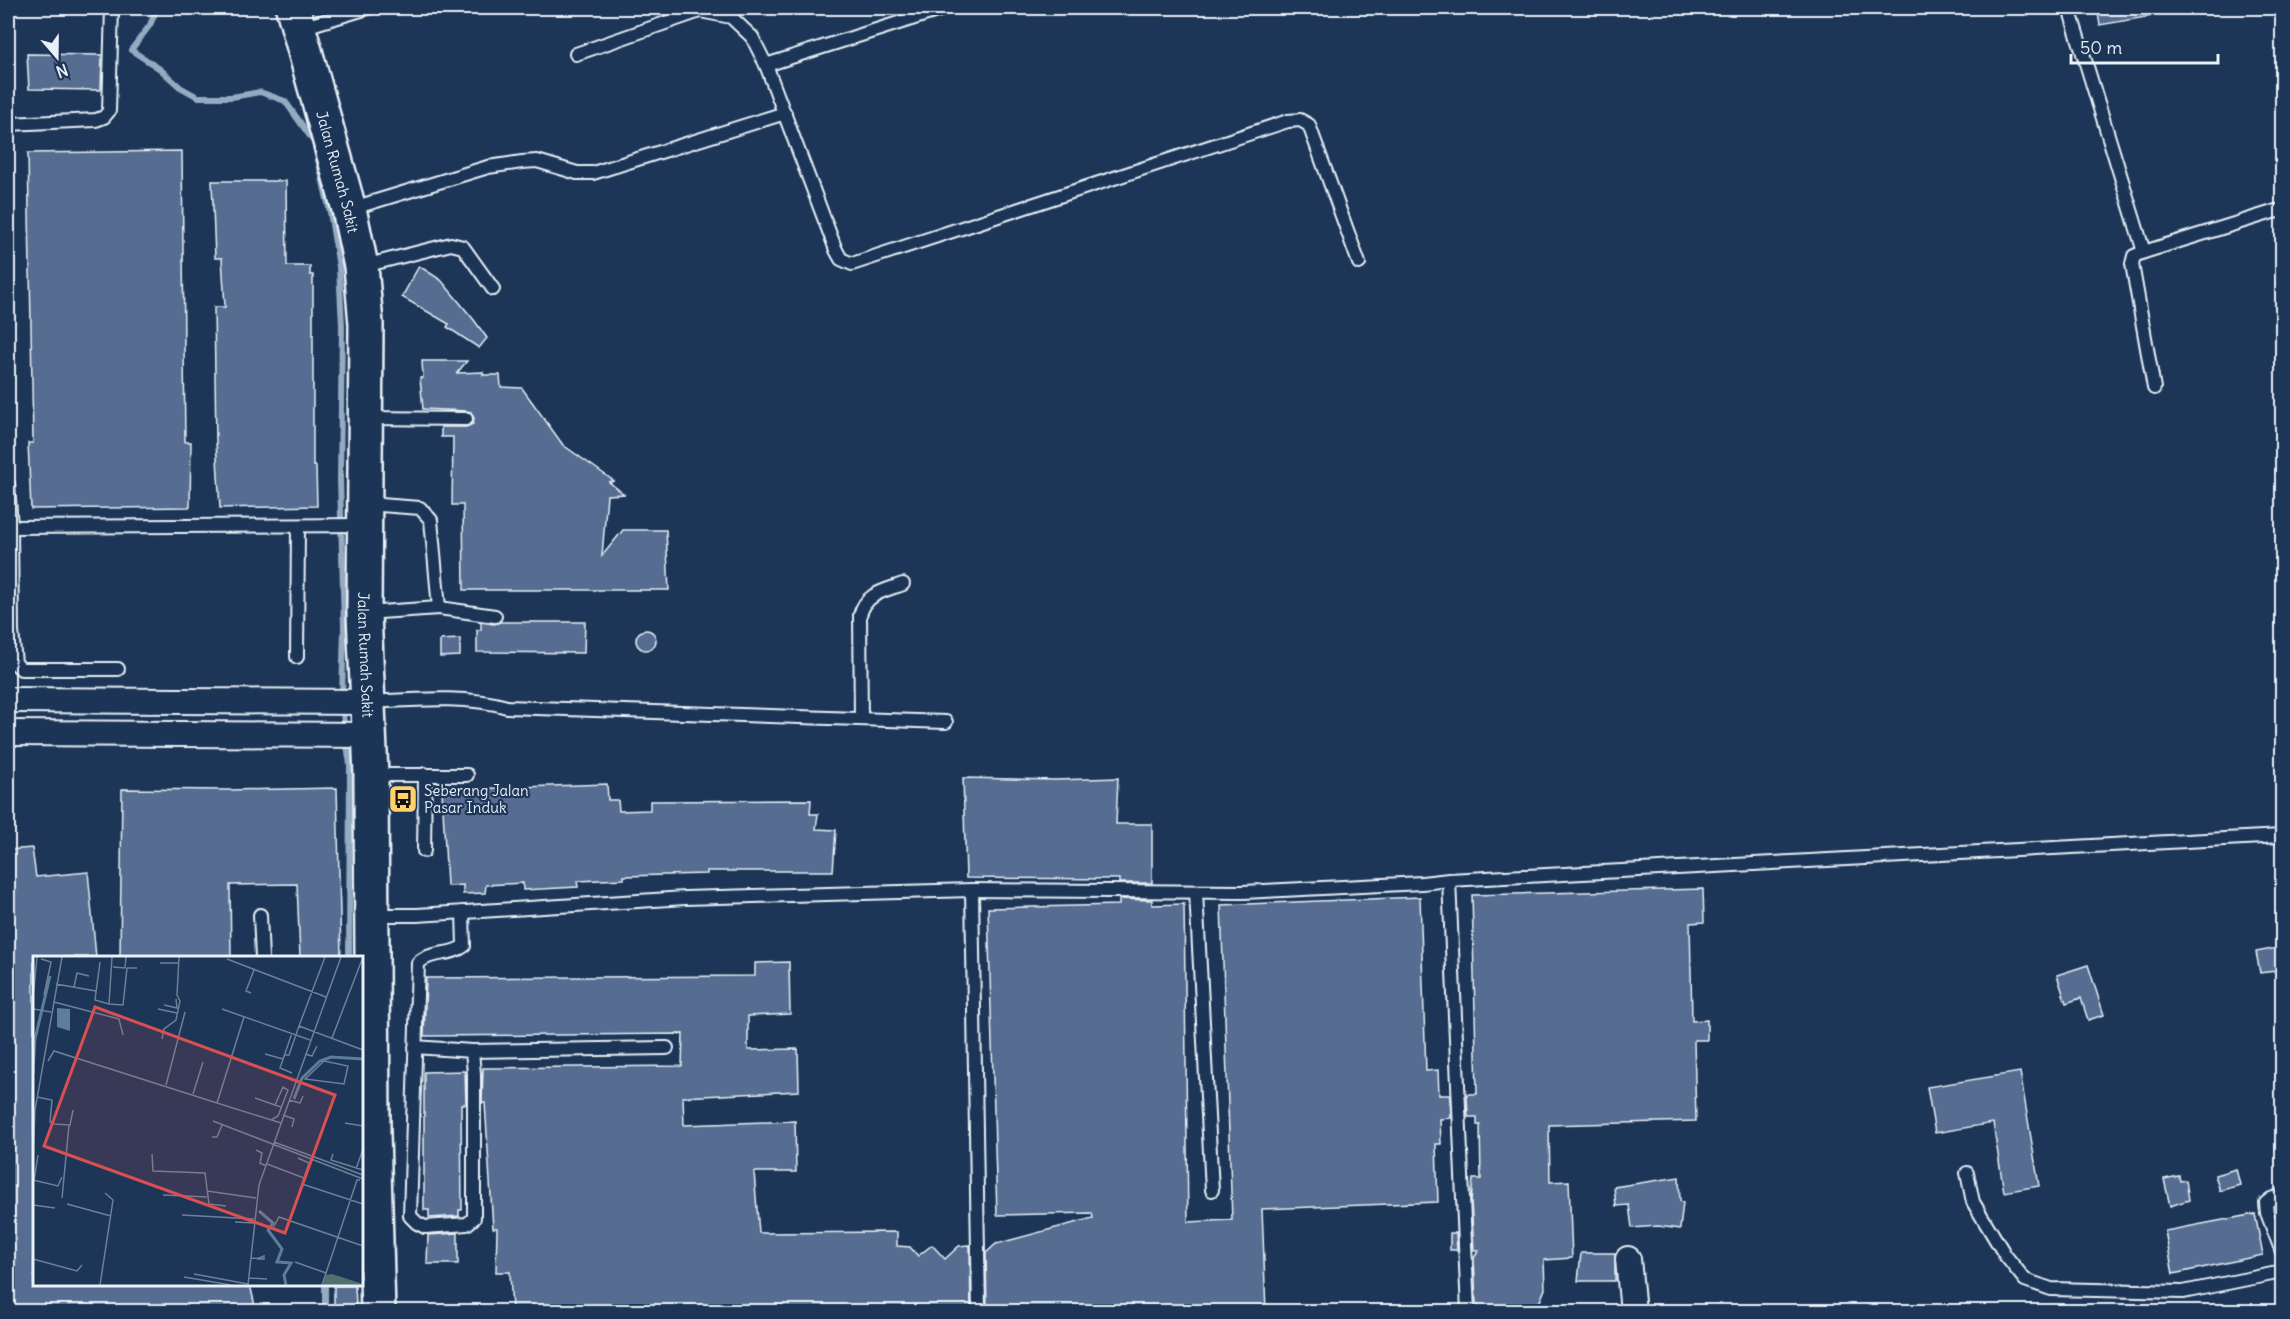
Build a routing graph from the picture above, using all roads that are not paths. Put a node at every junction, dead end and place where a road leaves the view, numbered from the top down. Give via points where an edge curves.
1 (111, 8) edge
2 (368, 8) edge
3 (946, 8) edge
4 (2069, 8) edge
5 (296, 18) edge
6 (576, 54) dead end
7 (766, 65) junction
8 (785, 113) junction
9 (8, 124) edge
10 (349, 209) junction
11 (2283, 212) edge
12 (2144, 252) junction
13 (1359, 263) dead end
14 (361, 266) junction
15 (493, 290) dead end
16 (2154, 388) dead end
17 (366, 418) junction
18 (466, 419) dead end
19 (8, 483) edge
20 (354, 520) junction
21 (11, 527) junction
22 (298, 527) junction
23 (903, 584) dead end
24 (439, 608) junction
25 (364, 613) junction
26 (495, 616) dead end
27 (297, 657) dead end
28 (118, 669) dead end
29 (8, 700) edge
30 (350, 702) junction
31 (861, 718) junction
32 (946, 722) dead end
33 (8, 734) edge
34 (351, 735) junction
35 (425, 774) junction
36 (371, 775) junction
37 (467, 775) dead end
38 (2283, 836) edge
39 (424, 851) dead end
40 (1449, 880) junction
41 (972, 891) junction
42 (1196, 892) junction
43 (463, 912) junction
44 (260, 915) dead end
45 (372, 915) junction
46 (262, 956) edge
47 (367, 989) edge
48 (415, 1047) junction
49 (667, 1048) dead end
50 (472, 1051) junction
51 (367, 1133) edge
52 (1967, 1173) dead end
53 (1212, 1190) dead end
54 (2283, 1195) edge
55 (2283, 1252) edge
56 (1628, 1259) dead end
57 (2283, 1272) edge
58 (378, 1311) edge
59 (979, 1311) edge
60 (1468, 1311) edge
61 (1632, 1311) edge

1 - 9 lane via 109,111 104,117
2 - 5 lane
3 - 7 lane
4 - 12 lane
5 - 10 main road, Jalan Rumah Sakit
6 - 7 lane via 700,11 730,17 752,38
7 - 8 lane
8 - 10 lane via 593,173 577,173 537,161 488,167
8 - 13 lane via 836,250 841,259 852,264 1300,120 1309,125
10 - 14 main road, Jalan Rumah Sakit
11 - 12 lane
12 - 16 lane via 2134,256 2132,264
14 - 15 lane via 451,244 463,247
14 - 17 main road, Jalan Rumah Sakit via 366,324
17 - 18 lane
17 - 20 main road, Jalan Rumah Sakit
19 - 21 lane
20 - 22 lane
20 - 24 lane via 420,508 427,513 431,520
20 - 25 main road, Jalan Rumah Sakit
21 - 22 lane
21 - 28 lane via 15,663 21,669
22 - 27 lane
23 - 31 lane via 869,597 863,604
24 - 25 lane
24 - 26 lane
25 - 30 main road, Jalan Rumah Sakit
29 - 30 street
30 - 31 lane via 488,702 507,707
30 - 34 main road, Jalan Rumah Sakit
31 - 32 lane
33 - 34 street
34 - 36 main road, Jalan Rumah Sakit
35 - 36 lane
35 - 37 lane
35 - 39 lane
36 - 45 main road, Jalan Rumah Sakit
38 - 40 lane
40 - 42 lane
40 - 60 lane
41 - 42 lane
41 - 43 lane via 685,898
41 - 59 lane
42 - 53 lane
43 - 45 lane
43 - 48 lane via 464,946 418,963
44 - 46 lane
45 - 47 main road, Jalan Rumah Sakit
47 - 51 main road, Jalan Rumah Sakit
48 - 50 lane
48 - 50 lane via 410,1215 426,1227 467,1224 474,1218
49 - 50 lane
51 - 58 main road, Jalan Rumah Sakit
52 - 57 lane via 1973,1202 2005,1255 2025,1280 2051,1289 2182,1292
54 - 55 lane via 2266,1203
56 - 61 street

